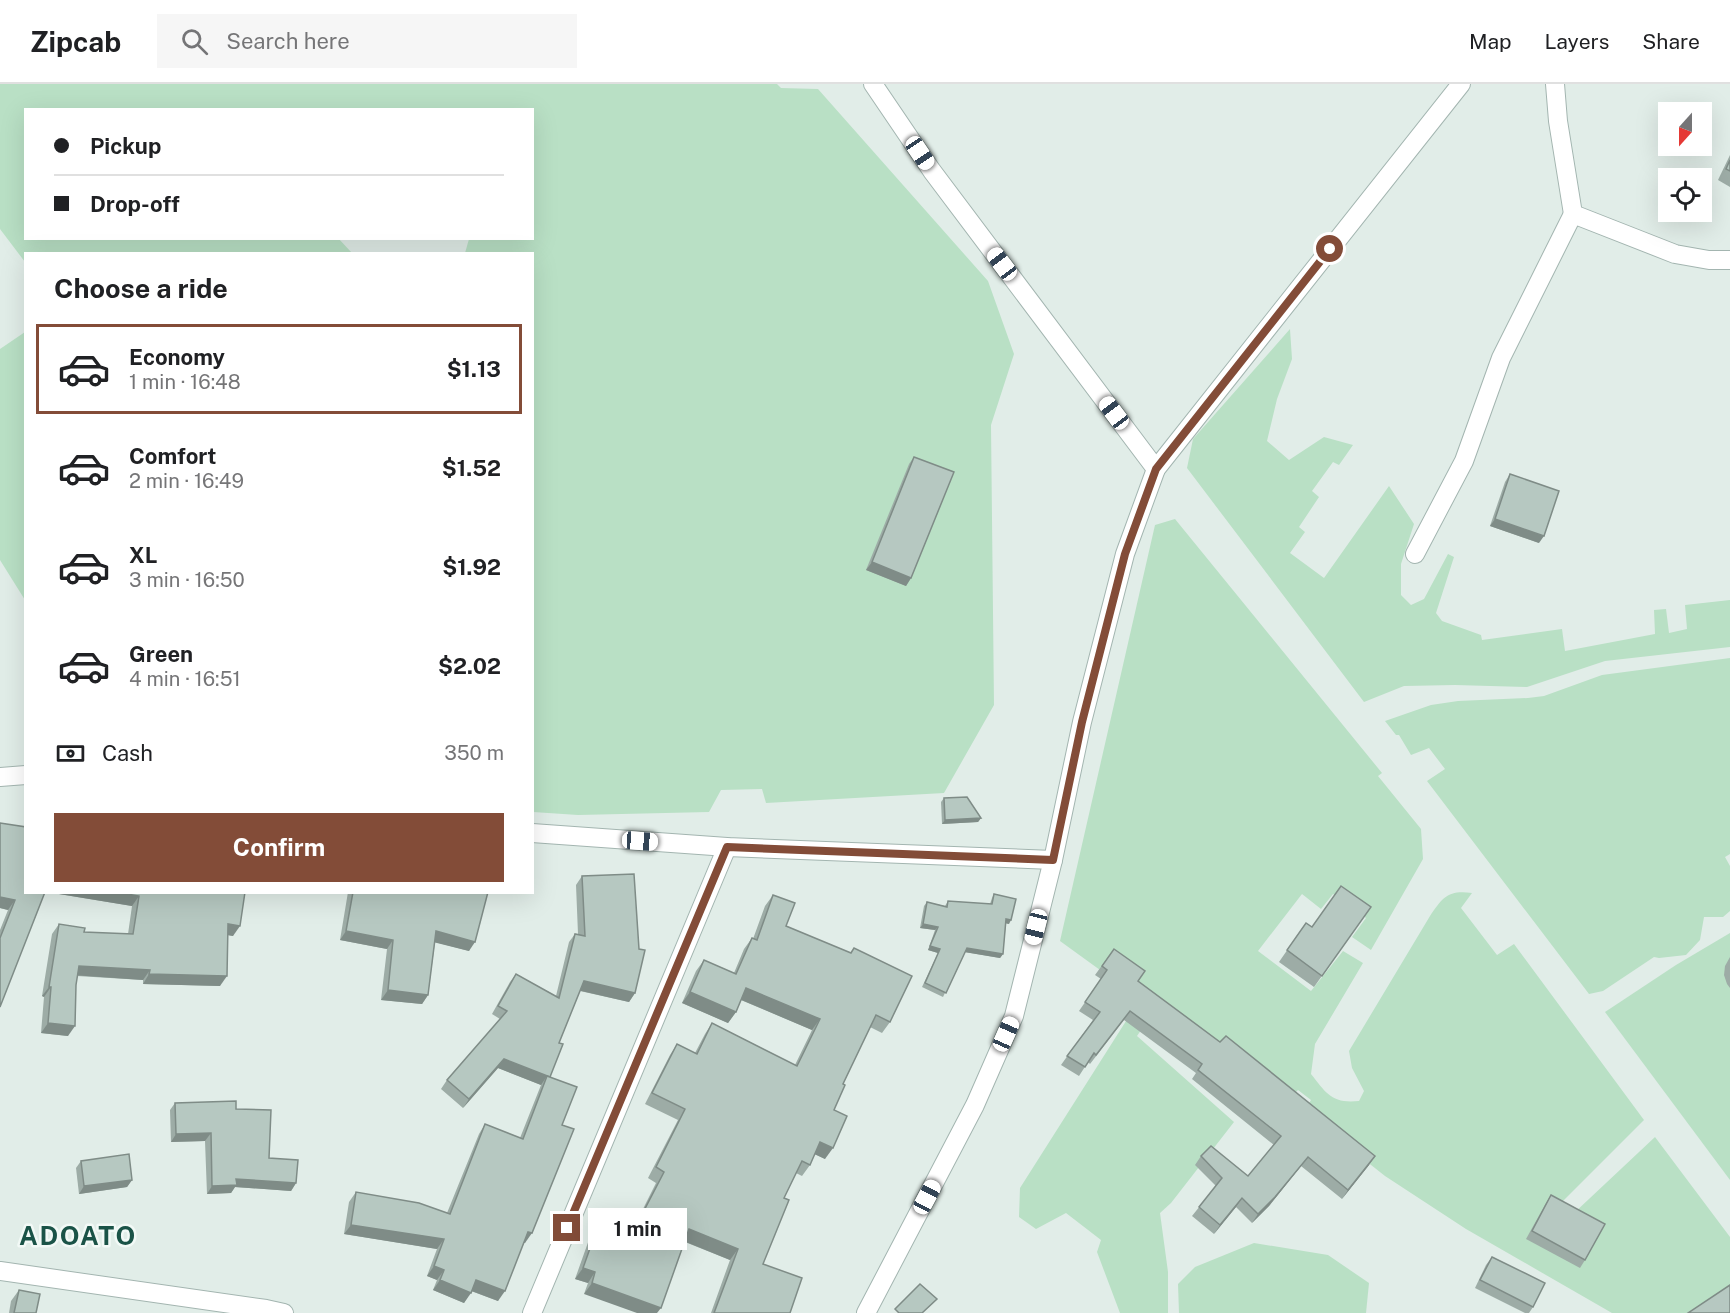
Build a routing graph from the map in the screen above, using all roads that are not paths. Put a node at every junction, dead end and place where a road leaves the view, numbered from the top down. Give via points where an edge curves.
1 (873, 84) edge
2 (1461, 84) edge
3 (1555, 84) edge
4 (1573, 214) junction
5 (1730, 260) edge
6 (1156, 469) junction
7 (1415, 554) dead end
8 (24, 775) edge
9 (0, 777) edge
10 (534, 833) edge
11 (727, 847) junction
12 (1053, 860) junction
13 (0, 1271) edge
14 (284, 1313) edge
15 (532, 1313) edge
16 (866, 1313) edge

1 - 6 street via 932,171
2 - 6 street
3 - 4 street
4 - 5 street via 1675,254
4 - 7 street via 1501,358 1464,461
6 - 12 street via 1125,554 1082,722
8 - 9 street
10 - 11 street
11 - 12 street
11 - 15 street
12 - 16 street via 1014,1016 975,1105
13 - 14 street

